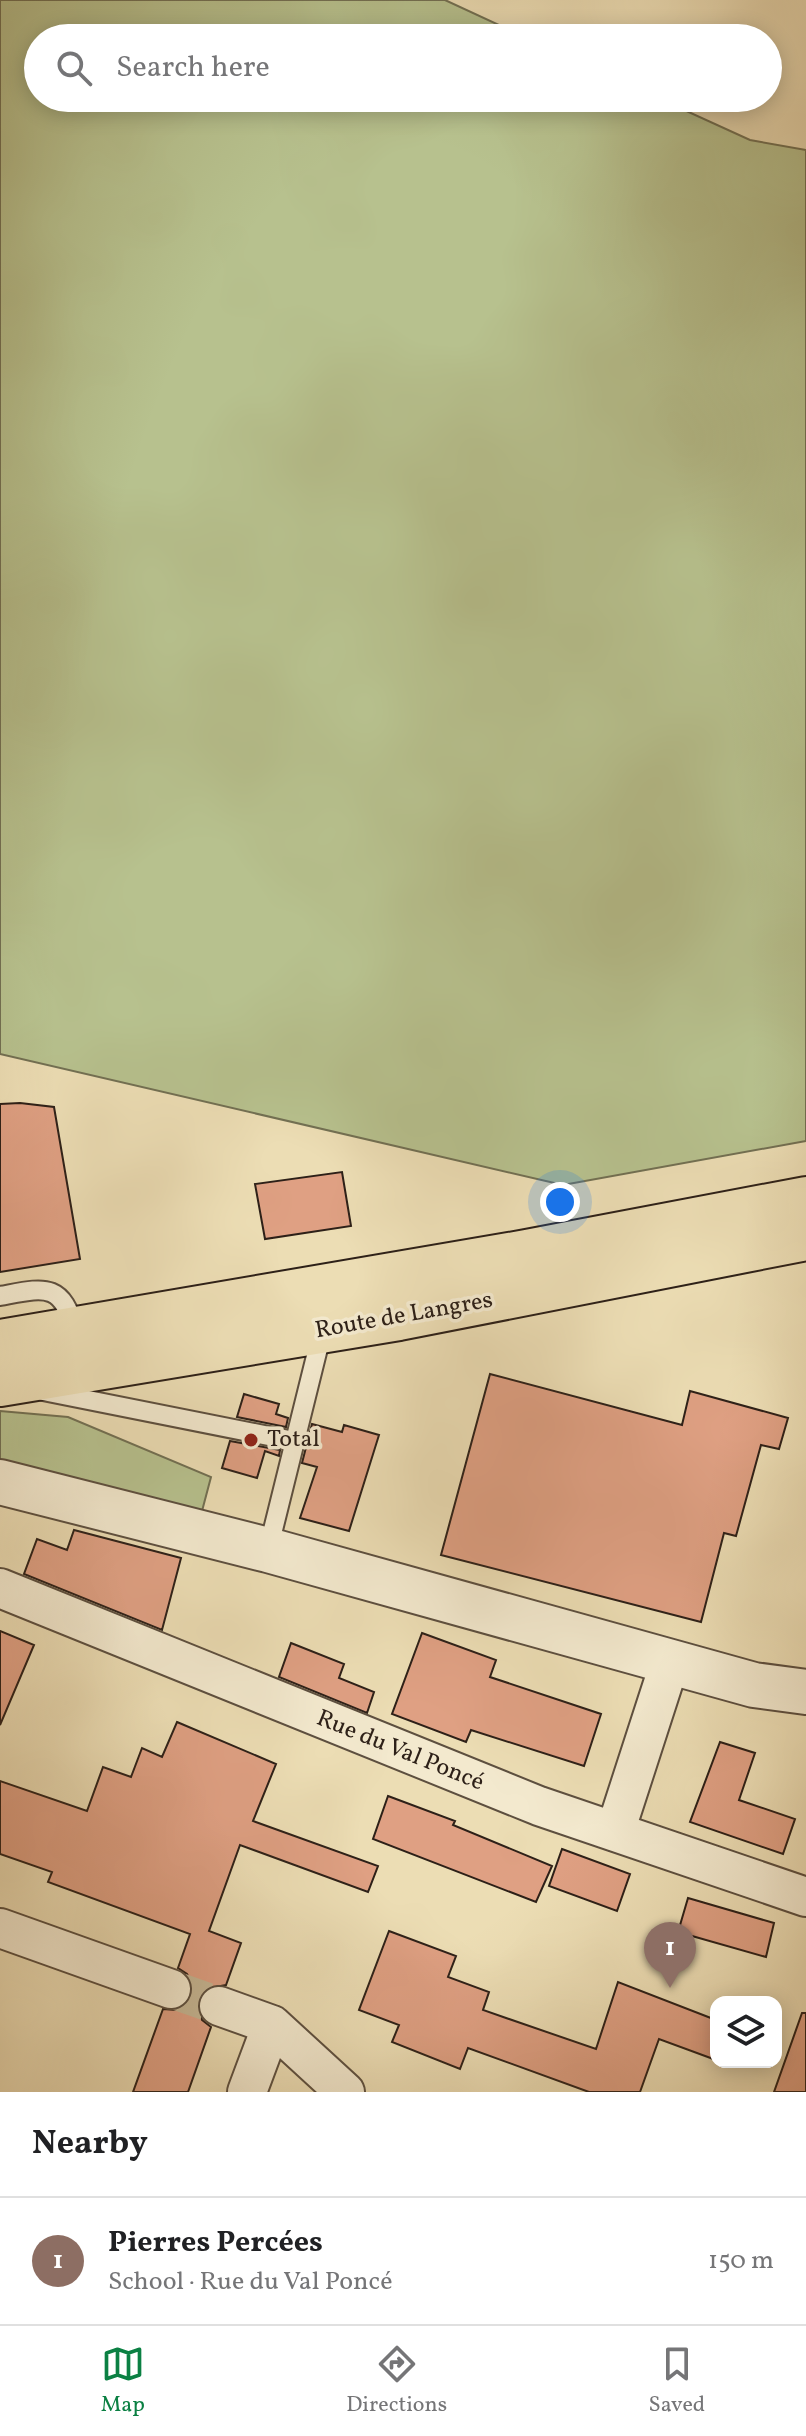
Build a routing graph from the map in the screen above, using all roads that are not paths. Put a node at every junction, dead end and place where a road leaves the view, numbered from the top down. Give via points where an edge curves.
1 (806, 1219) edge
2 (796, 1220) edge
3 (746, 1230) dead end
4 (689, 1261) junction
5 (0, 1296) edge
6 (322, 1331) junction
7 (79, 1350) junction
8 (1, 1370) edge
9 (294, 1441) junction
10 (0, 1482) edge
11 (268, 1550) junction
12 (0, 1588) edge
13 (670, 1662) junction
14 (806, 1692) edge
15 (615, 1832) junction
16 (806, 1897) edge
17 (0, 1928) edge
18 (171, 1989) tunnel mouth
19 (219, 2006) tunnel mouth
20 (272, 2025) junction
21 (247, 2092) edge
22 (345, 2092) edge

1 - 2 lane
2 - 4 main road, Route de Langres
2 - 7 main road via 527,1252
3 - 4 lane via 715,1236 699,1245
4 - 6 main road, Route de Langres
5 - 7 lane via 54,1291 67,1303
6 - 7 main road, Route de Langres
6 - 9 lane
7 - 8 main road, Route de Langres
8 - 9 lane
9 - 11 lane
10 - 11 street
11 - 13 street
12 - 15 street, Rue du Val Poncé via 375,1742
13 - 14 street via 754,1685
13 - 15 street
15 - 16 street, Rue du Val Poncé
17 - 18 street
19 - 20 street
20 - 21 street
20 - 22 street

